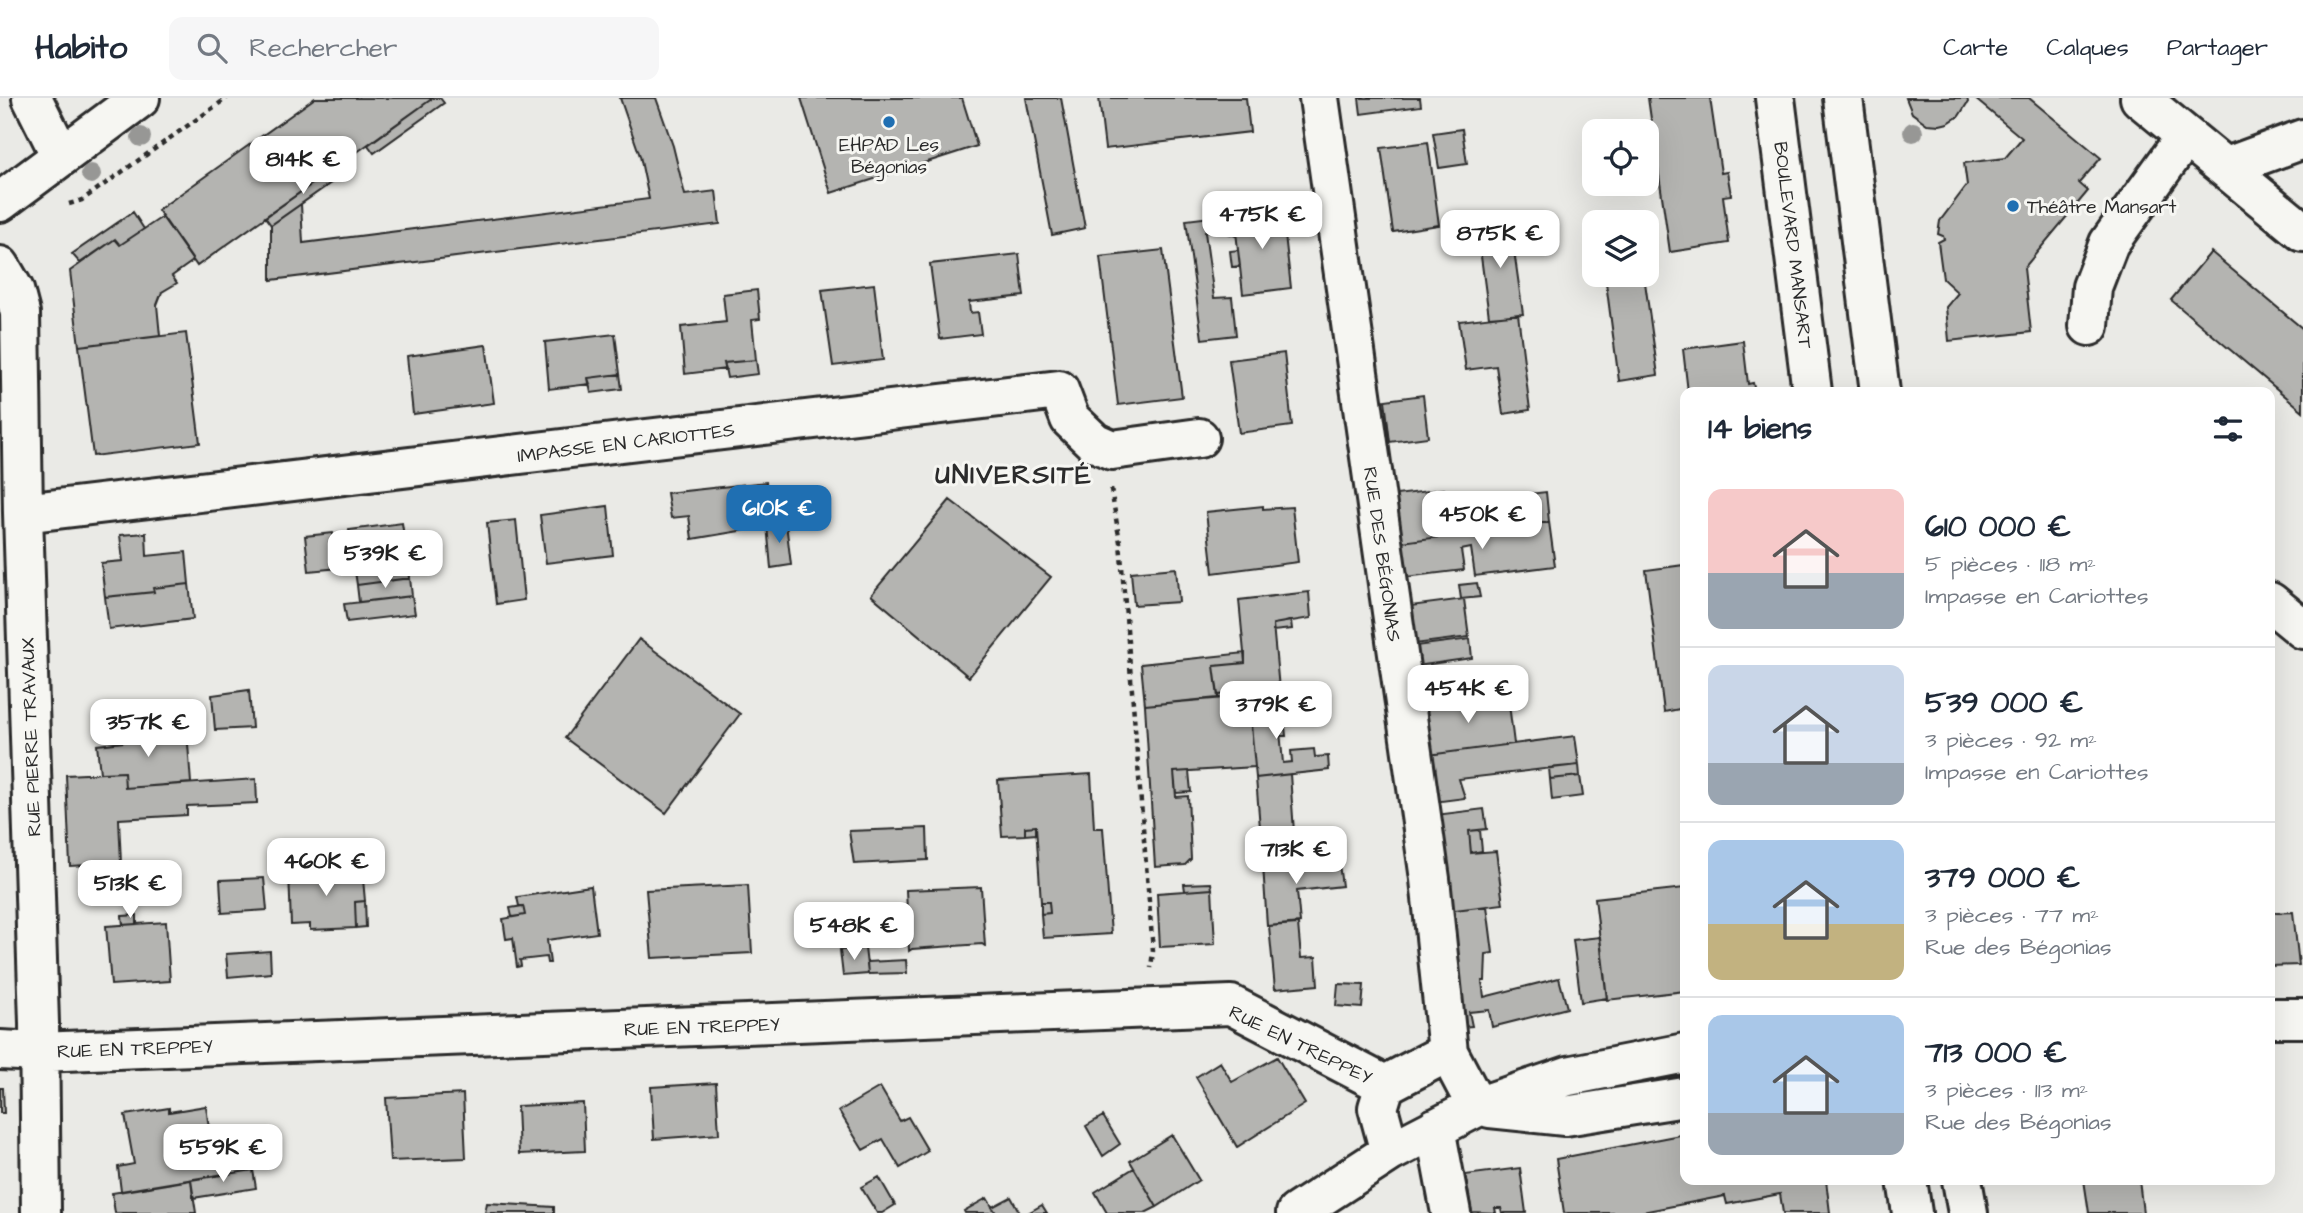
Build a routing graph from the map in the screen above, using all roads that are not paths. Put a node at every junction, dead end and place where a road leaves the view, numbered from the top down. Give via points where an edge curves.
1 (32, 98) edge
2 (140, 98) edge
3 (1319, 98) edge
4 (1775, 98) edge
5 (1843, 98) edge
6 (2140, 98) edge
7 (2186, 136) junction
8 (2303, 139) edge
9 (61, 156) junction
10 (2227, 167) junction
11 (0, 202) edge
12 (2303, 232) edge
13 (0, 266) edge
14 (2089, 326) dead end
15 (1811, 387) edge
16 (1879, 387) edge
17 (1199, 438) dead end
18 (23, 513) junction
19 (2275, 605) edge
20 (2303, 629) edge
21 (2275, 1018) edge
22 (2303, 1018) edge
23 (0, 1050) edge
24 (40, 1052) junction
25 (1448, 1052) junction
26 (1680, 1054) edge
27 (1385, 1084) junction
28 (1680, 1098) edge
29 (1477, 1107) junction
30 (1436, 1128) junction
31 (1390, 1152) junction
32 (1909, 1185) edge
33 (1963, 1185) edge
34 (41, 1213) edge
35 (1296, 1213) edge
36 (1451, 1213) edge
37 (1912, 1213) edge
38 (1968, 1213) edge

1 - 9 street
2 - 9 street
3 - 25 street, RUE DES BÉGONIAS via 1430,880
4 - 15 street, BOULEVARD MANSART
5 - 16 street
6 - 7 street
7 - 10 street
7 - 14 street via 2109,243 2092,287
8 - 10 street
9 - 11 street
10 - 12 street
13 - 18 street, RUE PIERRE TRAVAUX via 20,313
17 - 18 street, IMPASSE EN CARIOTTES via 1112,450 1094,442 1070,419 1059,390
18 - 24 street, RUE PIERRE TRAVAUX
19 - 20 street
21 - 22 street
23 - 24 street, RUE EN TREPPEY
24 - 27 street, RUE EN TREPPEY via 1231,1005
24 - 34 street, RUE PIERRE TRAVAUX
25 - 27 street
25 - 29 street
26 - 29 street via 1568,1076
27 - 31 street via 1378,1108
28 - 29 street via 1565,1116
29 - 30 street
30 - 31 street
30 - 36 street
31 - 35 street
32 - 37 street
33 - 38 street

